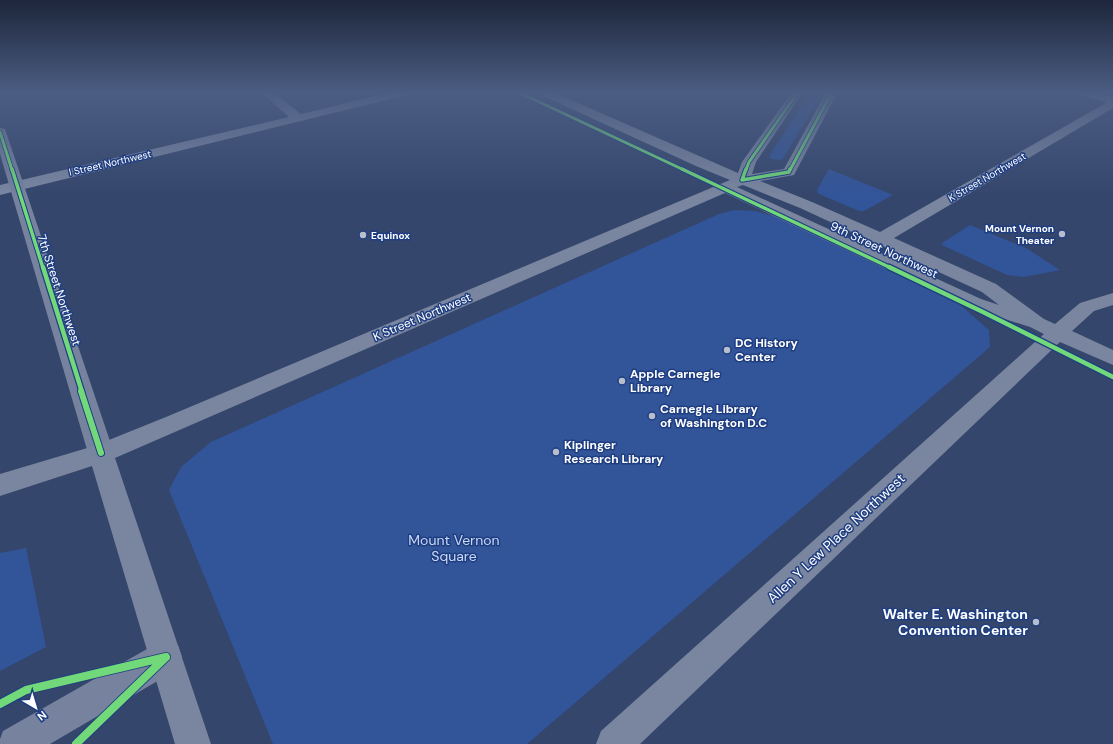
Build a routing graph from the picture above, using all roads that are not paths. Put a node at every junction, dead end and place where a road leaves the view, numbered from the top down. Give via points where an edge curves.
1 (262, 127) edge
2 (615, 127) edge
3 (774, 127) edge
4 (813, 127) edge
5 (1071, 127) edge
6 (0, 132) edge
7 (733, 184) junction
8 (8, 188) edge
9 (882, 239) junction
10 (1113, 300) edge
11 (1047, 327) junction
12 (1113, 358) edge
13 (101, 453) junction
14 (0, 485) edge
15 (166, 657) junction
16 (16, 744) edge
17 (193, 744) edge
18 (614, 744) edge

1 - 8 street, I Street Northwest
2 - 7 main road, 9th Street Northwest
3 - 7 main road
4 - 7 main road, K Street Northwest via 789,172
5 - 9 main road, K Street Northwest
6 - 8 main road, 7th Street Northwest
7 - 9 main road, 9th Street Northwest via 806,205
7 - 11 main road, 9th Street Northwest via 974,303
7 - 13 main road, K Street Northwest
8 - 13 main road, 7th Street Northwest
9 - 11 main road, 9th Street Northwest via 990,288
10 - 11 main road, Allen Y Lew Place Northwest via 1086,307
11 - 12 main road, 9th Street Northwest
11 - 18 main road, Allen Y Lew Place Northwest
13 - 14 main road, K Street Northwest
13 - 15 main road, 7th Street Northwest
15 - 16 main road
15 - 17 main road, 7th Street Northwest

